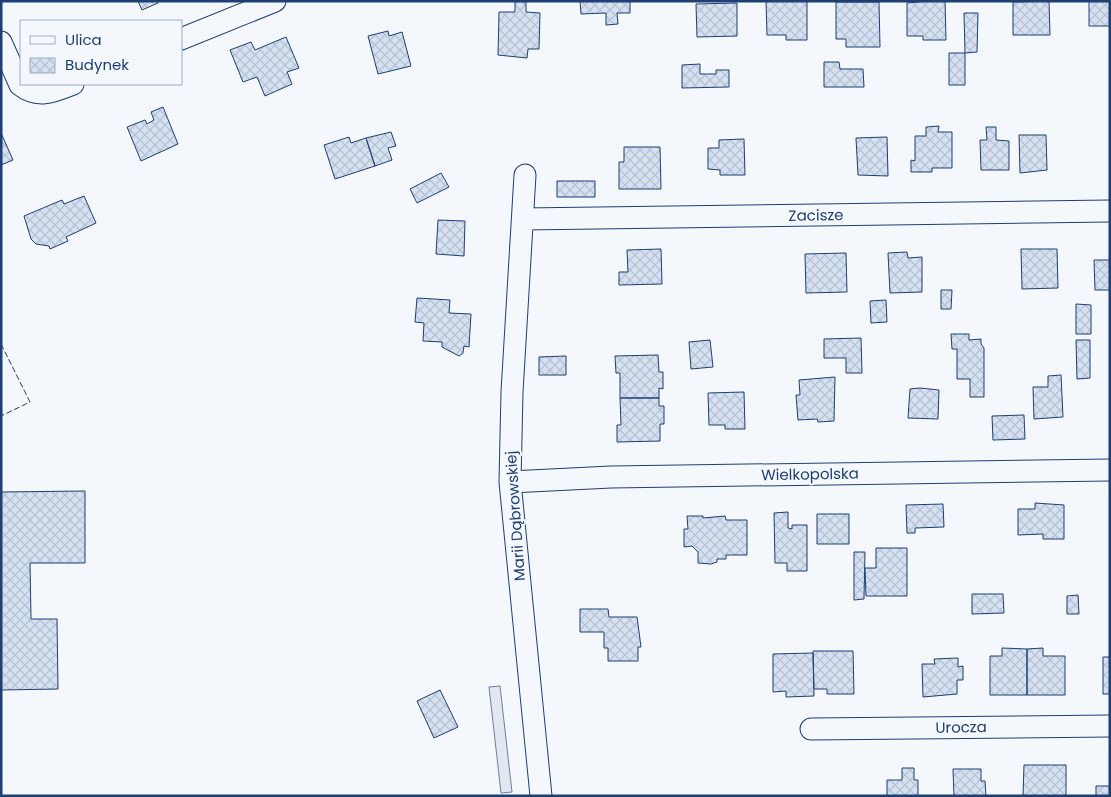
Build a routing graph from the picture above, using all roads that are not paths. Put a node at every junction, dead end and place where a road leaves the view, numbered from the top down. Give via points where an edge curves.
1 (275, 1) edge
2 (182, 39) edge
3 (1, 42) edge
4 (20, 85) edge
5 (20, 85) edge
6 (70, 85) edge
7 (525, 175) dead end
8 (1110, 211) edge
9 (523, 219) junction
10 (1110, 470) edge
11 (510, 482) junction
12 (1110, 726) edge
13 (811, 729) dead end
14 (542, 796) edge

1 - 2 street
3 - 5 street
4 - 6 street via 36,94
7 - 9 street, Marii Dąbrowskiej
8 - 9 street, Zacisze
9 - 11 street, Marii Dąbrowskiej
10 - 11 street, Wielkopolska via 611,477
11 - 14 street, Marii Dąbrowskiej
12 - 13 street, Urocza

